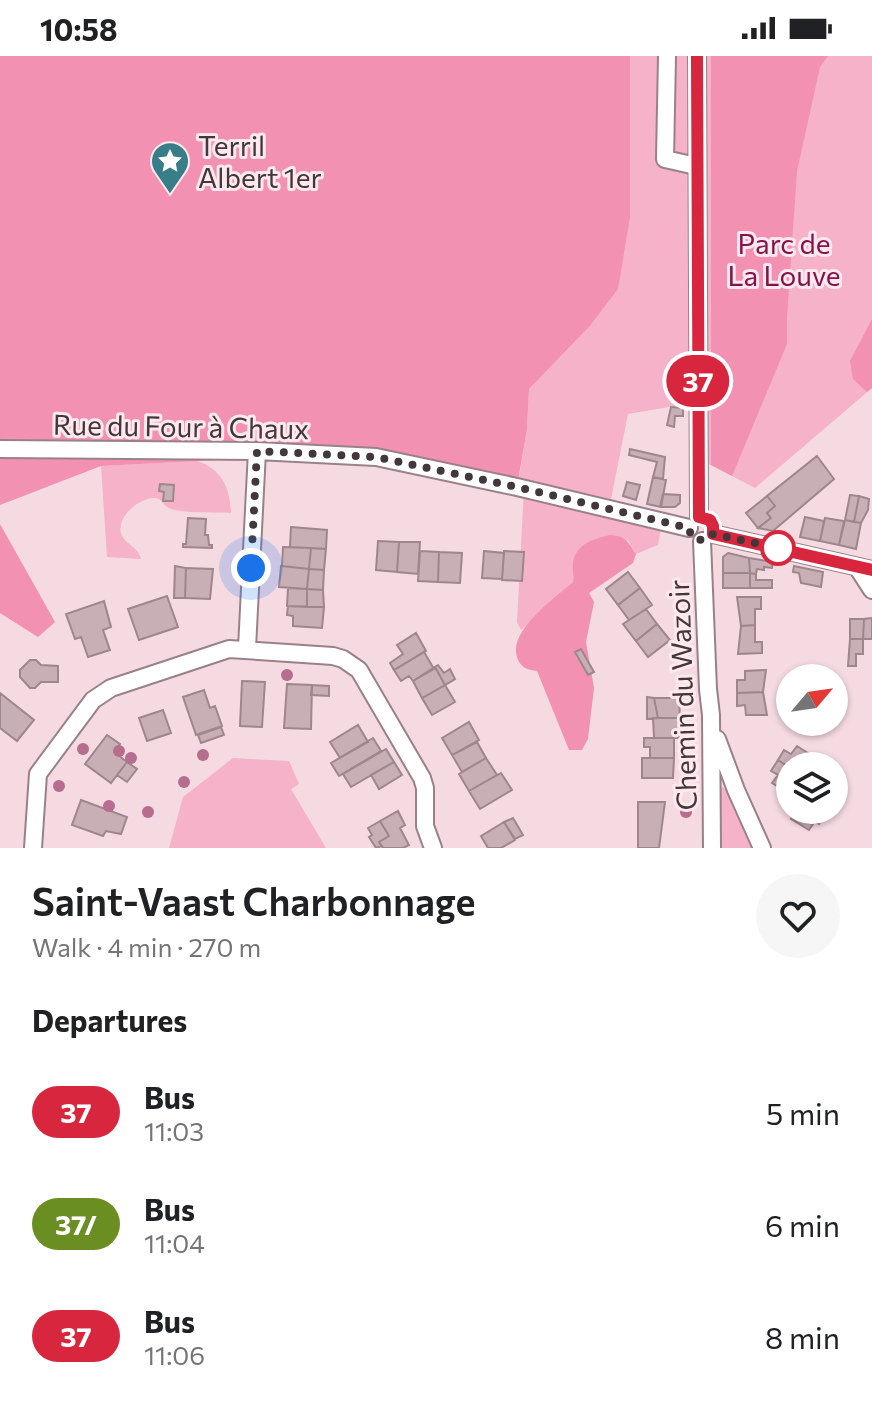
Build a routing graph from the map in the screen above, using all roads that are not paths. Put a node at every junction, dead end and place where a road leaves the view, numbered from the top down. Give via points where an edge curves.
1 (667, 56) edge
2 (697, 56) edge
3 (696, 166) junction
4 (0, 449) edge
5 (257, 451) junction
6 (694, 523) junction
7 (707, 537) junction
8 (867, 566) edge
9 (872, 590) edge
10 (247, 648) junction
11 (711, 715) junction
12 (33, 848) edge
13 (433, 848) edge
14 (712, 848) edge
15 (762, 848) edge

1 - 3 street via 665,159
2 - 3 street
3 - 6 street
4 - 5 street, Rue du Four à Chaux
5 - 6 street, Rue du Four à Chaux via 376,457
5 - 10 street
6 - 7 street via 710,520
7 - 8 street
7 - 11 street, Chemin du Wazoir
8 - 9 street
10 - 12 street via 229,649 111,688 93,700 38,774
10 - 13 street via 333,656 359,670 422,778 425,826
11 - 14 street, Chemin du Wazoir
11 - 15 street via 727,768

